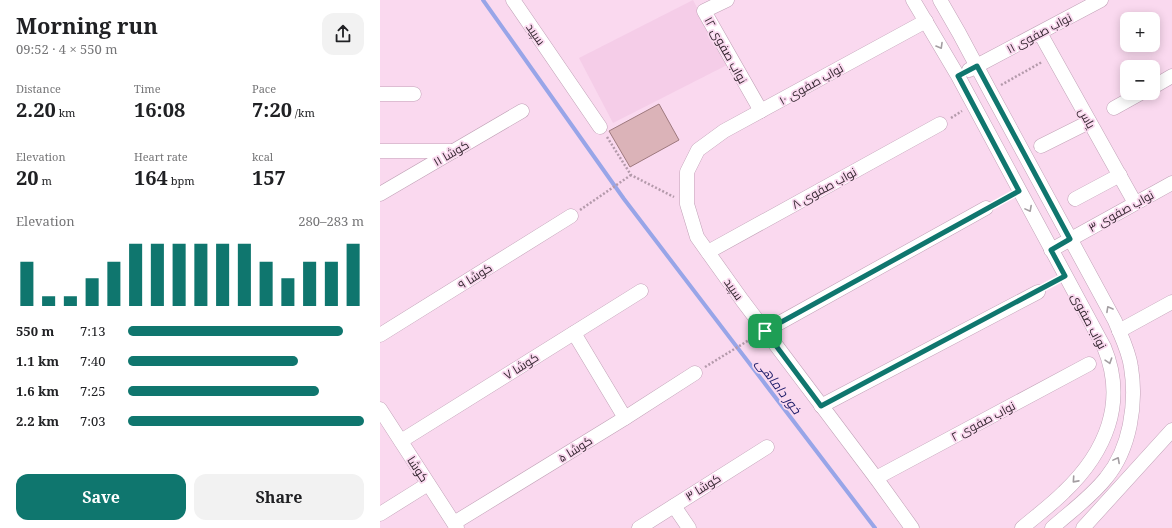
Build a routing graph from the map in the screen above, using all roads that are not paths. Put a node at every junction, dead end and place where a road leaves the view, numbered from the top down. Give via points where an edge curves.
1 (513, 0) edge
2 (727, 0) edge
3 (914, 0) edge
4 (940, 0) edge
5 (1098, 1) edge
6 (926, 21) junction
7 (1040, 33) junction
8 (977, 66) junction
9 (958, 76) junction
10 (1172, 76) edge
11 (1160, 82) edge
12 (380, 94) edge
13 (414, 94) dead end
14 (1128, 100) edge
15 (1114, 108) dead end
16 (522, 111) dead end
17 (761, 111) junction
18 (1089, 122) junction
19 (940, 124) dead end
20 (600, 126) road end
21 (1041, 146) dead end
22 (698, 150) joint
23 (380, 151) edge
24 (455, 151) junction
25 (1120, 175) junction
26 (1172, 182) edge
27 (380, 194) edge
28 (1075, 199) dead end
29 (1135, 203) junction
30 (986, 208) road end
31 (571, 216) road end
32 (1070, 239) junction
33 (1051, 250) junction
34 (708, 252) junction
35 (642, 291) dead end
36 (1038, 292) dead end
37 (1172, 302) edge
38 (765, 331) junction
39 (1119, 331) junction
40 (574, 333) junction
41 (380, 335) edge
42 (1089, 364) dead end
43 (695, 373) road end
44 (821, 406) junction
45 (380, 409) edge
46 (625, 418) junction
47 (1172, 430) edge
48 (400, 441) junction
49 (767, 447) dead end
50 (876, 478) junction
51 (428, 484) junction
52 (674, 506) junction
53 (380, 514) edge
54 (1060, 525) edge
55 (455, 526) edge
56 (639, 528) edge
57 (689, 528) edge
58 (912, 528) edge
59 (1022, 528) edge
60 (1083, 528) edge

1 - 20 street, سپید
2 - 17 street, نواب صفوی ۱۲ via 704,11
3 - 6 street, نواب صفوی
4 - 8 street, نواب صفوی
5 - 7 street, نواب صفوی ۱۱
6 -> 9 street, نواب صفوی
6 - 17 street, نواب صفوی ۱۰
7 - 8 street, نواب صفوی ۱۱
7 - 18 street, یاس
8 - 9 street, نواب صفوی ۱۱
8 - 32 street, نواب صفوی
9 -> 33 street, نواب صفوی
10 - 11 street
12 - 13 street
14 - 15 street
16 - 24 street, کوشا ۱۱
17 - 22 street, نواب صفوی ۱۰ via 724,131
18 - 21 street
18 - 25 street, یاس
19 - 34 street, نواب صفوی ۸
22 - 34 street, سپید via 688,172 686,204 697,237
23 - 24 street
24 - 27 street, کوشا ۱۱
25 - 28 street
25 - 29 street, یاس
26 - 29 street, نواب صفوی ۳
29 - 32 street, نواب صفوی ۳
30 - 38 street
31 - 41 street, کوشا ۹
32 - 33 street, نواب صفوی ۳
39 -> 32 street, نواب صفوی
33 -> 59 street, نواب صفوی via 1107,356 1113,379 1113,404 1107,432 1088,465 1065,492
34 - 38 street, سپید
35 - 40 street, کوشا ۷
36 - 44 street
37 - 39 street
38 - 44 street, سپید
54 -> 39 street, نواب صفوی via 1107,477 1124,446 1133,407 1133,386 1131,366
40 - 46 street
40 - 48 street, کوشا ۷
42 - 50 street, نواب صفوی ۲
43 - 46 street, کوشا ۵
44 - 50 street, سپید
45 - 48 street, کوشا
46 - 55 street, کوشا ۵
47 - 60 street
48 - 51 street, کوشا
49 - 52 street, کوشا ۳
50 - 58 street, سپید
51 - 53 street
51 - 55 street, کوشا
52 - 56 street, کوشا ۳
52 - 57 street

